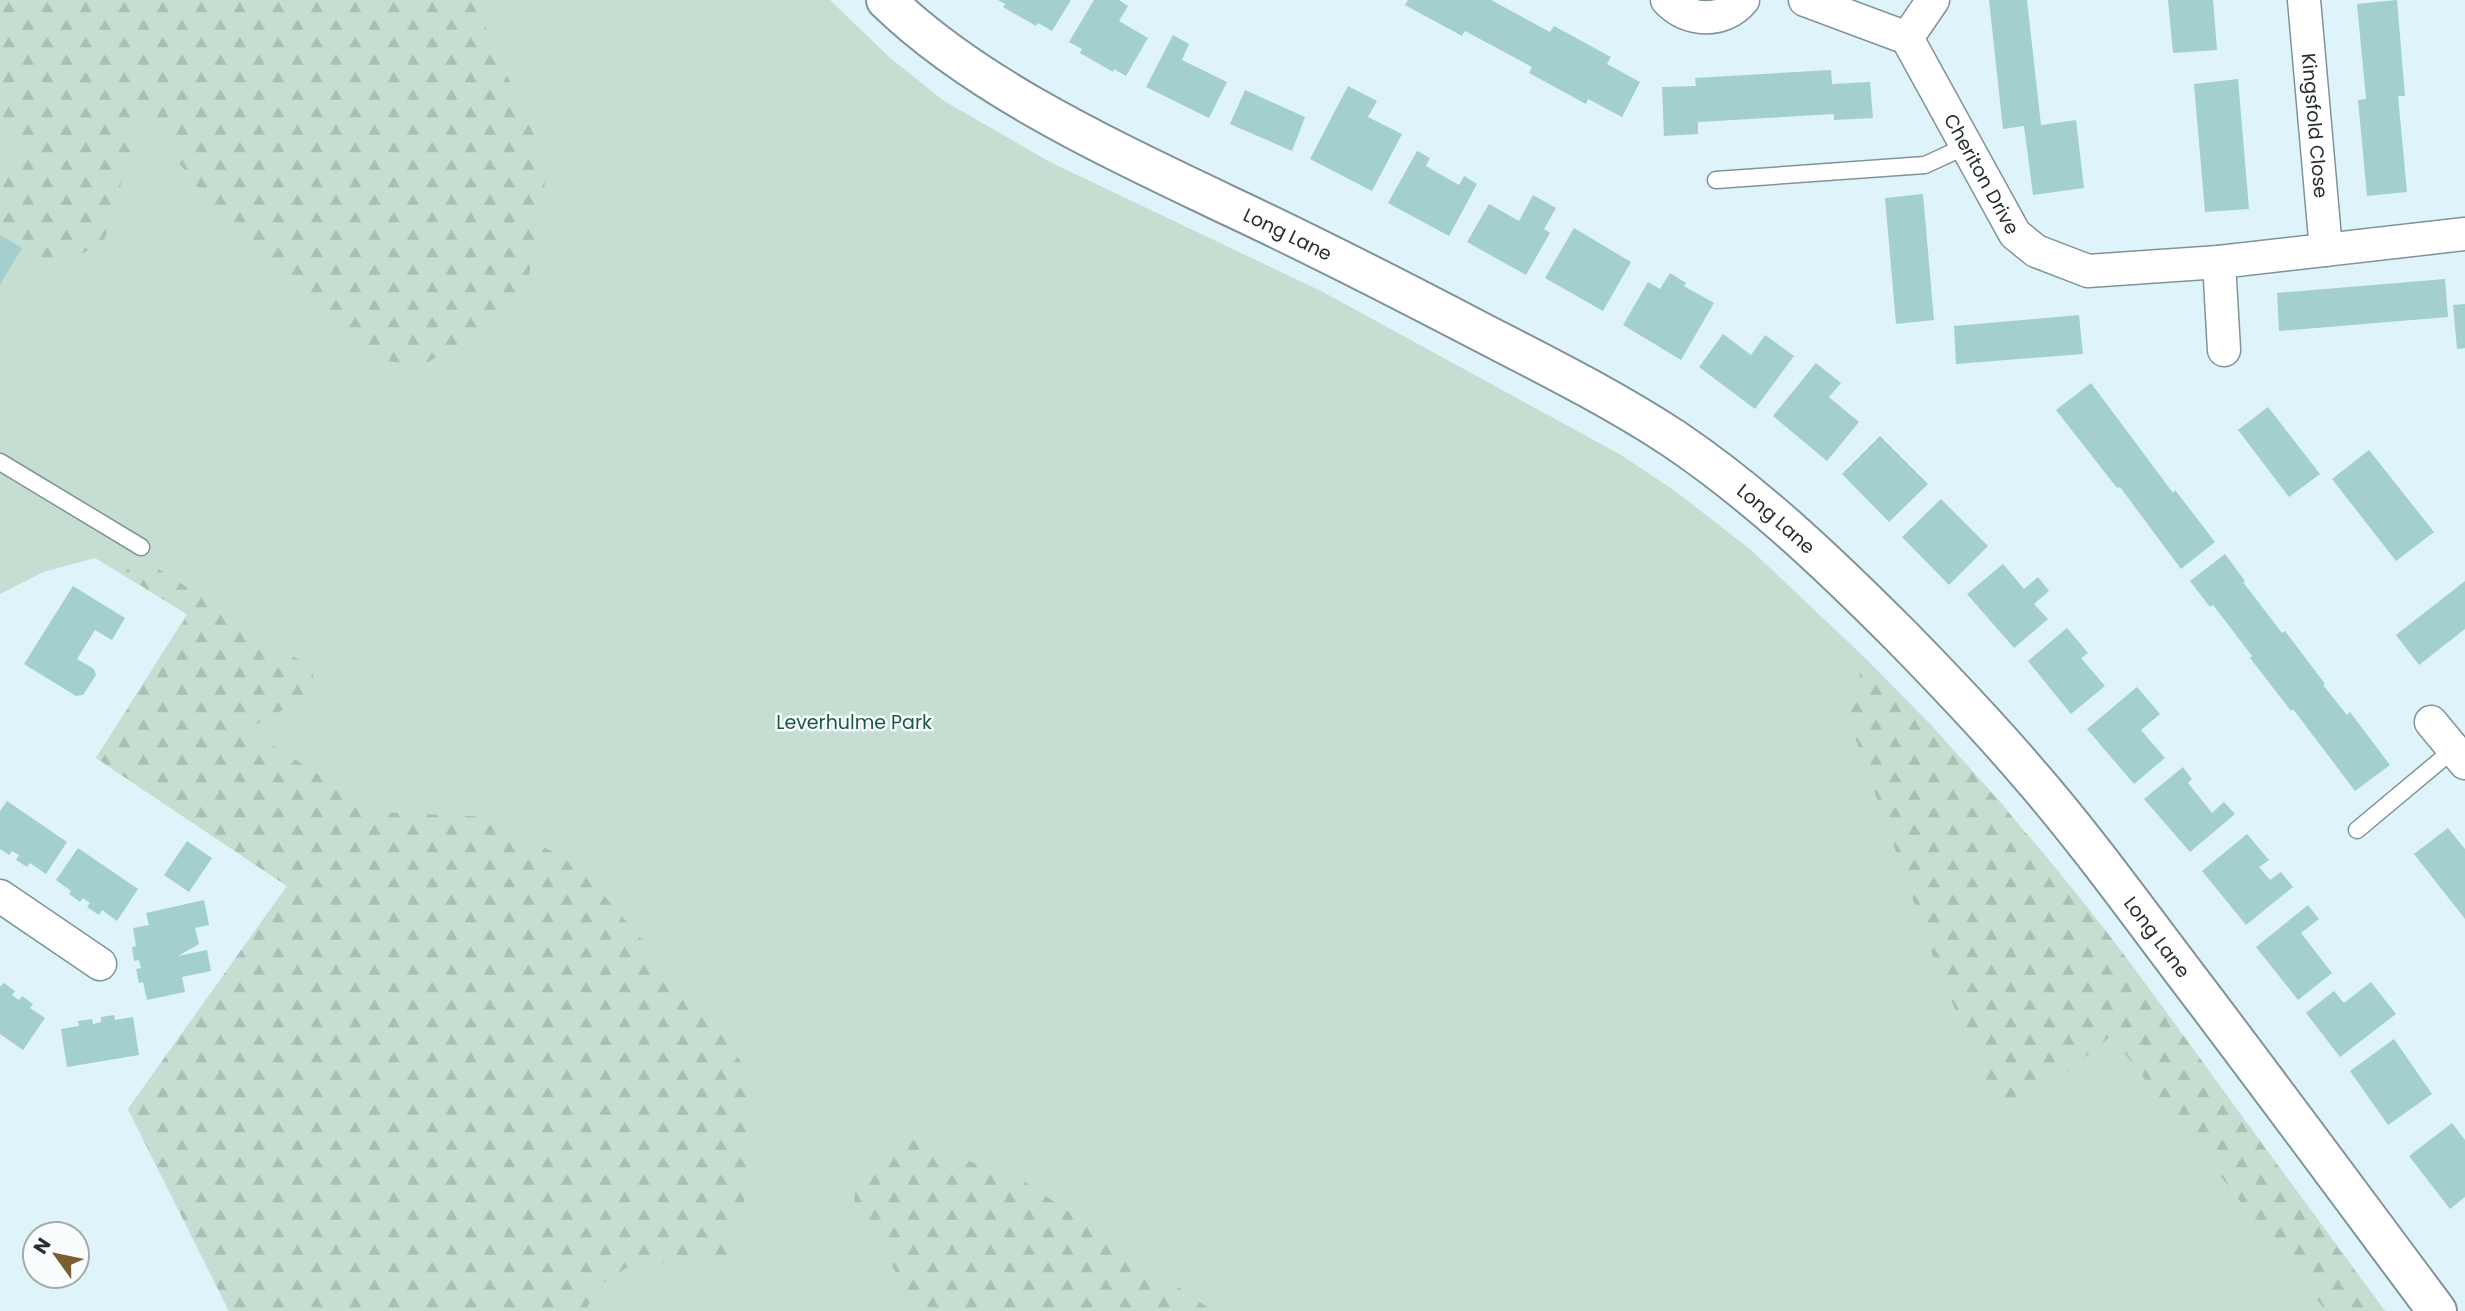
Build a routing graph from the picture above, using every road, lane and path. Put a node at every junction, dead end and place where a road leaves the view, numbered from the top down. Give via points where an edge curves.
1 (886, 0) edge
2 (1667, 0) edge
3 (1743, 0) edge
4 (1805, 0) edge
5 (1933, 0) edge
6 (2304, 0) edge
7 (1907, 38) junction
8 (1966, 146) junction
9 (1716, 180) dead end
10 (2465, 234) edge
11 (2326, 250) junction
12 (2219, 262) junction
13 (2224, 351) dead end
14 (0, 462) edge
15 (141, 547) dead end
16 (2431, 722) dead end
17 (2459, 756) edge
18 (2357, 830) dead end
19 (0, 896) edge
20 (100, 964) dead end
21 (2437, 1311) edge

1 - 21 street, Long Lane via 950,53 1014,94 1112,149 1332,254 1573,379 1671,437 1755,500 1874,609 2029,774 2203,997
2 - 3 street via 1688,15 1705,18 1727,13
4 - 7 street
5 - 7 street
6 - 11 street, Kingsfold Close
7 - 8 street, Cheriton Drive
8 - 9 lane via 1924,166
8 - 12 street, Cheriton Drive via 2015,234 2036,251 2088,271
10 - 11 street, Cheriton Drive
11 - 12 street, Cheriton Drive
12 - 13 street
14 - 15 lane
16 - 17 street
17 - 18 lane
19 - 20 street

